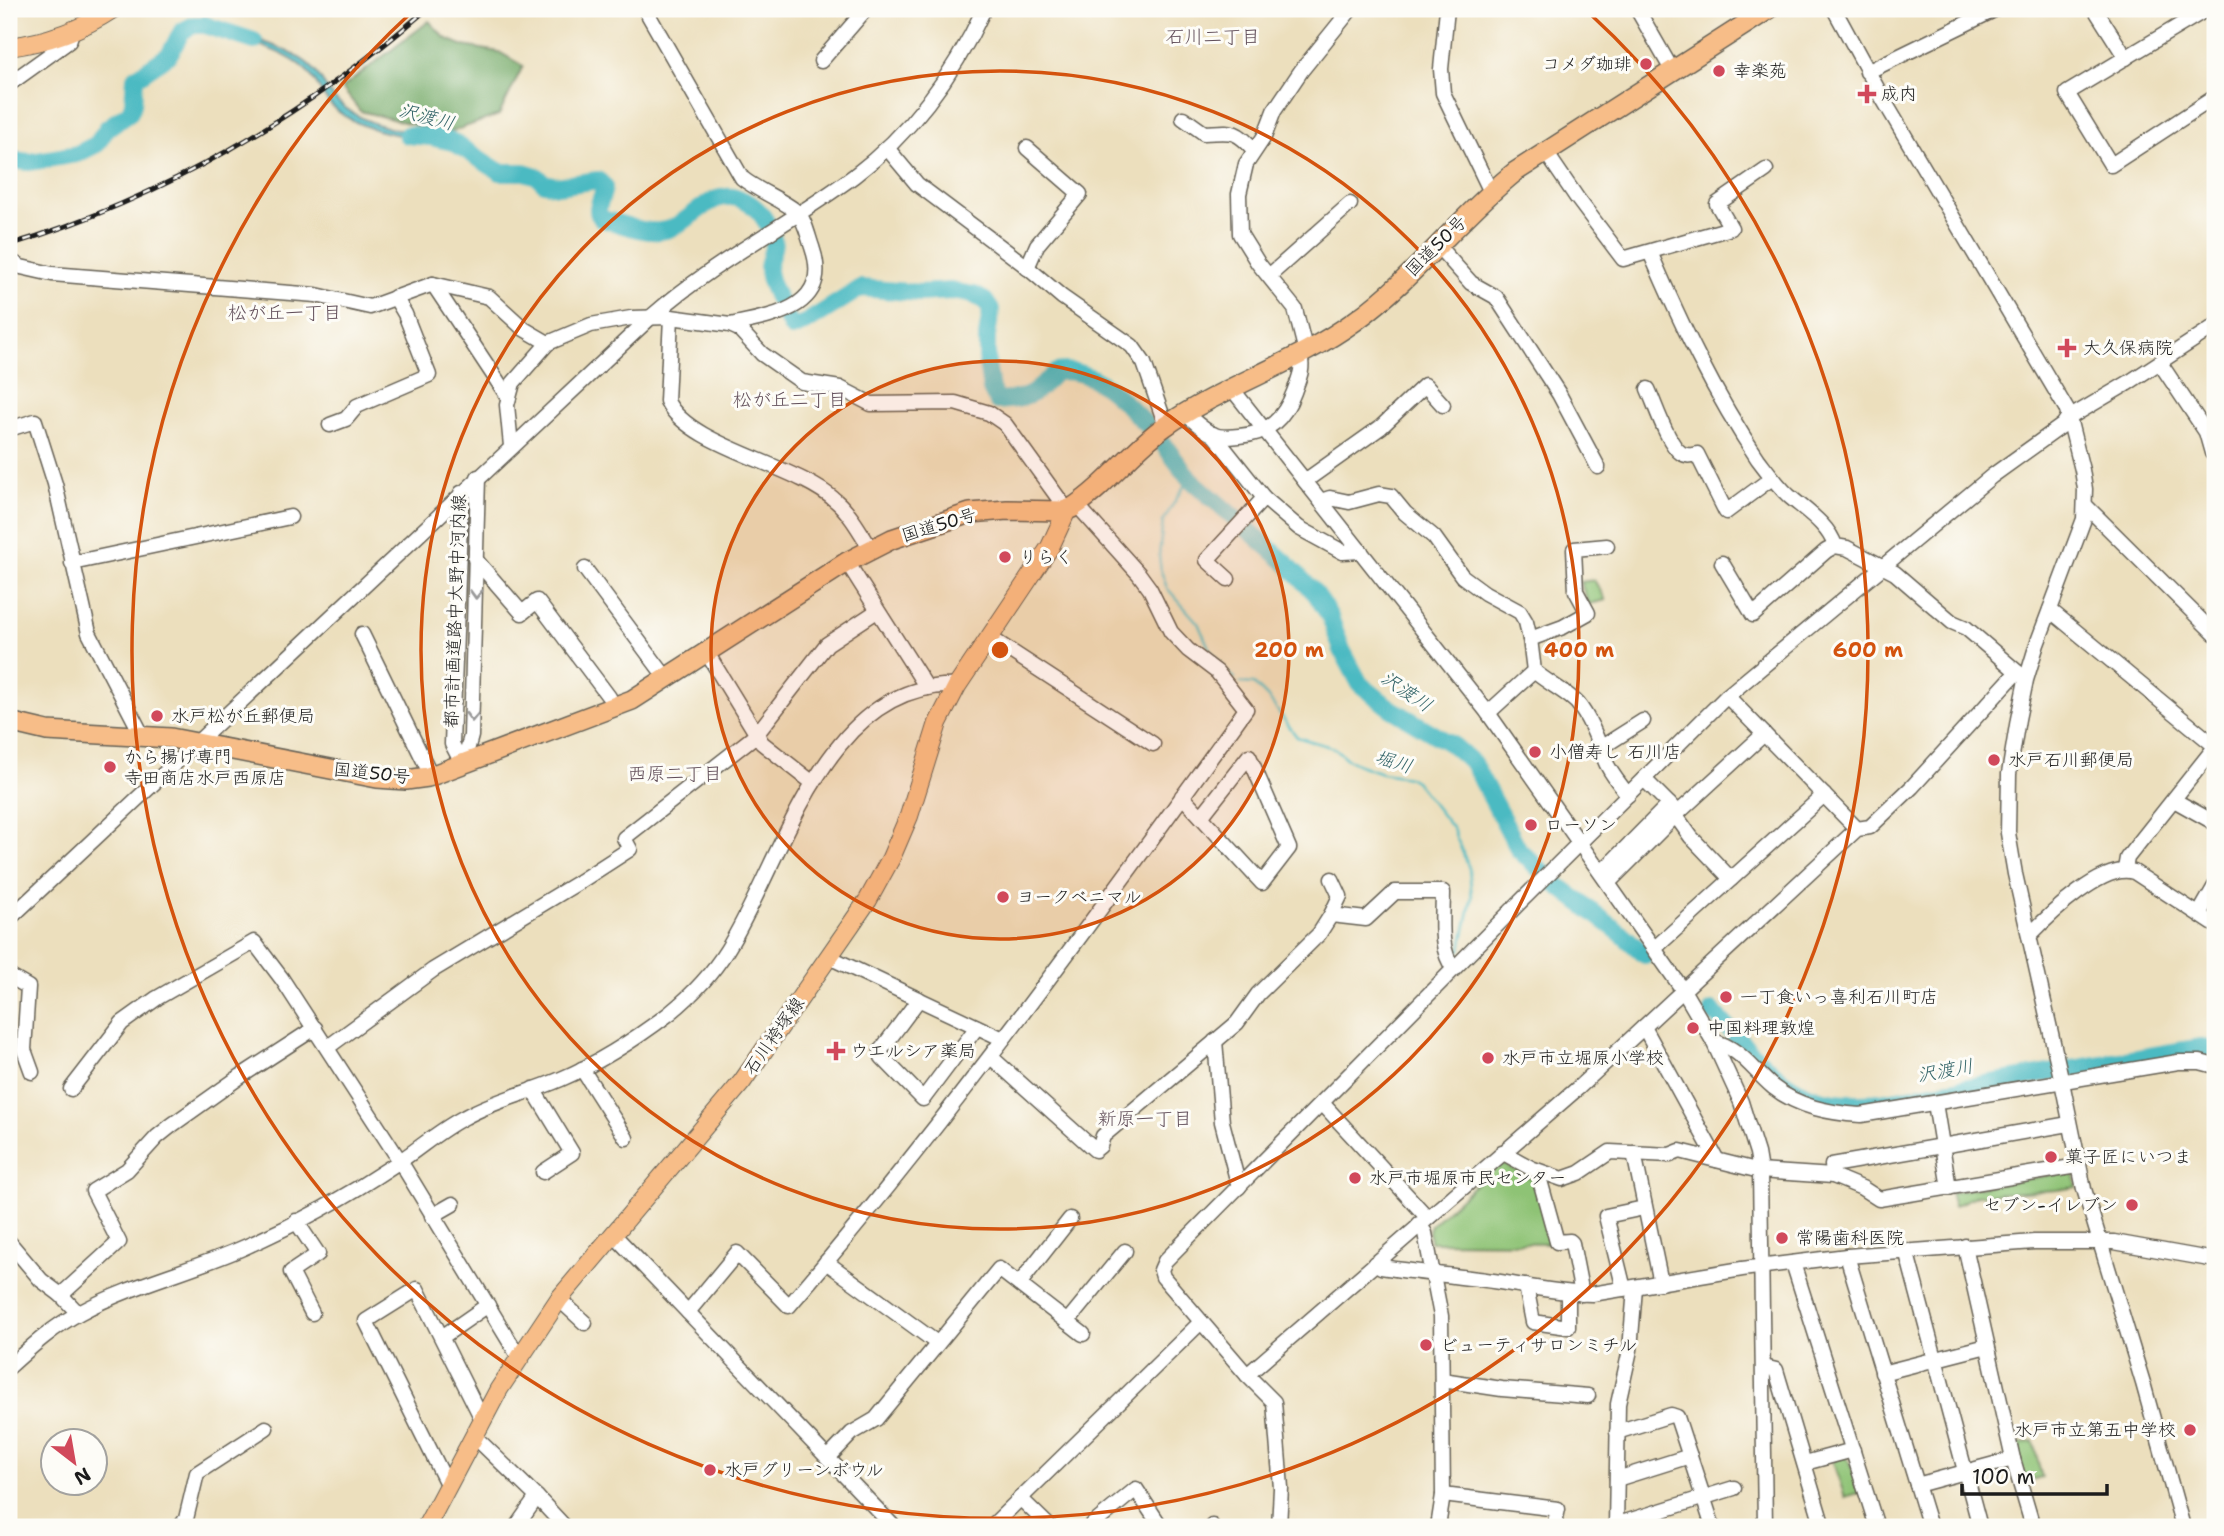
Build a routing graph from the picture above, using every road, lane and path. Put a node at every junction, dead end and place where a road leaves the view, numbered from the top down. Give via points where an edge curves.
1 (113, 9) edge
2 (645, 9) edge
3 (866, 9) edge
4 (984, 9) edge
5 (1351, 9) edge
6 (1447, 9) edge
7 (1637, 9) edge
8 (1769, 9) edge
9 (1834, 9) edge
10 (1996, 9) edge
11 (2095, 9) edge
12 (2207, 9) edge
13 (72, 32) junction
14 (9, 47) edge
15 (2126, 58) junction
16 (821, 61) dead end
17 (1672, 70) junction
18 (1867, 72) junction
19 (9, 84) edge
20 (2215, 97) edge
21 (1183, 118) dead end
22 (887, 148) junction
23 (1027, 148) dead end
24 (1254, 150) junction
25 (1545, 151) junction
26 (1766, 170) dead end
27 (1491, 192) junction
28 (1350, 204) dead end
29 (798, 213) junction
30 (1437, 245) junction
31 (1650, 251) junction
32 (9, 260) edge
33 (1027, 268) junction
34 (1269, 275) junction
35 (433, 284) junction
36 (395, 297) junction
37 (652, 316) junction
38 (671, 317) junction
39 (730, 325) junction
40 (2215, 326) edge
41 (548, 343) junction
42 (1303, 354) junction
43 (2160, 363) junction
44 (1648, 389) dead end
45 (1233, 390) junction
46 (508, 397) junction
47 (1443, 405) dead end
48 (1186, 414) junction
49 (2067, 419) junction
50 (330, 425) dead end
51 (1166, 426) junction
52 (9, 429) edge
53 (1266, 431) junction
54 (1213, 434) junction
55 (512, 446) junction
56 (2215, 456) edge
57 (1598, 467) dead end
58 (478, 477) junction
59 (1772, 478) junction
60 (1305, 481) junction
61 (461, 493) junction
62 (1264, 498) junction
63 (1321, 501) junction
64 (2086, 506) junction
65 (1072, 508) junction
66 (290, 517) dead end
67 (461, 542) dead end
68 (1606, 546) dead end
69 (1835, 546) junction
70 (871, 549) junction
71 (1362, 551) junction
72 (477, 560) junction
73 (847, 562) junction
74 (72, 563) junction
75 (1722, 563) dead end
76 (1882, 565) junction
77 (585, 569) dead end
78 (1228, 579) dead end
79 (2050, 610) junction
80 (877, 611) junction
81 (362, 634) dead end
82 (2215, 634) edge
83 (989, 637) junction
84 (1530, 639) junction
85 (707, 653) junction
86 (1534, 671) junction
87 (2021, 676) junction
88 (667, 679) junction
89 (957, 686) junction
90 (927, 688) junction
91 (1727, 696) junction
92 (614, 709) junction
93 (1488, 713) junction
94 (1643, 721) dead end
95 (9, 722) edge
96 (1764, 734) junction
97 (142, 735) junction
98 (756, 735) junction
99 (199, 743) junction
100 (1153, 744) dead end
101 (2215, 746) edge
102 (1602, 747) junction
103 (463, 765) junction
104 (428, 777) junction
105 (1644, 779) junction
106 (813, 783) junction
107 (1628, 795) junction
108 (1824, 795) junction
109 (1182, 796) junction
110 (2174, 800) junction
111 (1674, 811) junction
112 (1201, 817) junction
113 (2215, 823) edge
114 (1857, 830) junction
115 (1581, 842) junction
116 (2125, 869) junction
117 (1606, 877) junction
118 (1731, 879) junction
119 (1332, 880) dead end
120 (2215, 886) edge
121 (11, 912) edge
122 (2199, 914) junction
123 (1331, 915) junction
124 (2215, 925) edge
125 (2029, 936) junction
126 (1655, 948) junction
127 (829, 957) junction
128 (1454, 969) junction
129 (9, 976) edge
130 (1683, 990) junction
131 (919, 999) junction
132 (977, 1027) junction
133 (1644, 1027) junction
134 (315, 1028) junction
135 (1003, 1039) junction
136 (1215, 1041) junction
137 (1713, 1041) junction
138 (328, 1047) junction
139 (991, 1057) junction
140 (2215, 1066) edge
141 (582, 1069) junction
142 (32, 1072) dead end
143 (2060, 1074) junction
144 (71, 1089) dead end
145 (533, 1089) junction
146 (1322, 1103) junction
147 (1935, 1103) junction
148 (2069, 1124) junction
149 (626, 1138) dead end
150 (1942, 1146) junction
151 (1502, 1152) junction
152 (1634, 1153) junction
153 (1717, 1160) junction
154 (401, 1161) junction
155 (2078, 1166) junction
156 (1760, 1171) junction
157 (543, 1172) dead end
158 (1833, 1176) junction
159 (1541, 1184) dead end
160 (1238, 1187) junction
161 (1949, 1188) junction
162 (453, 1204) dead end
163 (1644, 1208) junction
164 (432, 1216) junction
165 (1070, 1220) dead end
166 (296, 1221) junction
167 (1423, 1221) junction
168 (613, 1234) junction
169 (9, 1242) edge
170 (2101, 1242) junction
171 (1965, 1246) junction
172 (1906, 1250) junction
173 (1125, 1251) dead end
174 (1847, 1256) junction
175 (2215, 1260) edge
176 (826, 1262) junction
177 (1375, 1263) junction
178 (1793, 1263) junction
179 (1762, 1267) junction
180 (1432, 1274) junction
181 (1661, 1283) junction
182 (1019, 1284) junction
183 (1526, 1286) junction
184 (1630, 1289) junction
185 (61, 1294) junction
186 (1575, 1294) junction
187 (559, 1299) junction
188 (488, 1305) junction
189 (688, 1312) junction
190 (78, 1313) junction
191 (312, 1313) dead end
192 (1067, 1322) junction
193 (1201, 1322) junction
194 (584, 1323) dead end
195 (1083, 1334) dead end
196 (442, 1337) junction
197 (937, 1343) junction
198 (1987, 1346) junction
199 (519, 1357) junction
200 (1934, 1359) junction
201 (9, 1367) edge
202 (1764, 1367) junction
203 (1882, 1373) junction
204 (1247, 1375) junction
205 (1442, 1380) junction
206 (1588, 1396) dead end
207 (482, 1419) junction
208 (266, 1428) dead end
209 (1617, 1432) junction
210 (474, 1436) junction
211 (1853, 1450) junction
212 (1690, 1456) junction
213 (828, 1458) junction
214 (2013, 1459) junction
215 (1805, 1463) junction
216 (1965, 1472) junction
217 (1616, 1479) junction
218 (1917, 1485) junction
219 (448, 1486) junction
220 (1734, 1488) dead end
221 (1443, 1495) junction
222 (537, 1496) junction
223 (1704, 1497) junction
224 (1020, 1498) junction
225 (883, 1516) junction
226 (1615, 1526) edge
227 (180, 1527) edge
228 (426, 1527) edge
229 (516, 1527) edge
230 (565, 1527) edge
231 (871, 1527) edge
232 (894, 1527) edge
233 (991, 1527) edge
234 (1049, 1527) edge
235 (1091, 1527) edge
236 (1161, 1527) edge
237 (1279, 1527) edge
238 (1438, 1527) edge
239 (1554, 1527) edge
240 (1713, 1527) edge
241 (1765, 1527) edge
242 (1823, 1527) edge
243 (1877, 1527) edge
244 (1930, 1527) edge
245 (1980, 1527) edge
246 (2033, 1527) edge
247 (2183, 1527) edge

1 - 13 main road
2 - 29 street via 742,178
3 - 16 street
4 - 22 street via 940,86
5 - 24 street via 1294,81
6 - 27 street via 1443,93
7 - 17 street
8 - 17 highway, 国道50号
9 - 18 street
10 - 18 street
11 - 15 street
12 - 15 street
13 - 14 main road
13 - 19 street via 69,41
15 - 20 street via 2067,93 2111,165
17 - 25 highway, 国道50号
18 - 49 street via 2067,410
21 - 24 street via 1204,133 1240,134
22 - 29 street
22 - 33 street via 917,184
23 - 33 street via 1080,194 1037,246
24 - 34 street via 1241,180 1240,234
25 - 27 highway, 国道50号
25 - 31 street via 1623,259
26 - 31 street via 1717,204 1731,228
27 - 30 highway, 国道50号
28 - 34 street
29 - 37 street
29 - 39 street via 815,255 811,292 792,308
30 - 42 highway, 国道50号 via 1379,302
30 - 57 street via 1471,283 1496,297 1559,394
31 - 59 street via 1681,325 1726,408
32 - 36 street via 52,274 316,295 370,307
33 - 51 street via 1139,354
34 - 42 street via 1295,309
35 - 36 street
35 - 41 street via 489,298 524,330
35 - 46 street
36 - 50 street via 429,375 357,406 346,419
37 - 38 street
37 - 41 street via 591,326
37 - 55 street
38 - 39 street
38 - 70 street via 667,401 672,411 745,456 794,473 837,501
39 - 65 street via 802,382 841,388 871,404 955,403 989,413 1005,424
40 - 43 street
41 - 46 street via 513,383
42 - 45 highway, 国道50号
42 - 53 street via 1290,401 1278,422
43 - 49 street
43 - 56 street via 2206,432
44 - 59 street via 1674,445 1688,456 1698,454 1726,512
45 - 48 highway, 国道50号
45 - 53 street
46 - 55 street
47 - 60 street via 1425,385 1381,428
48 - 51 highway, 国道50号
48 - 54 street
49 - 64 street via 2082,470
49 - 76 street
51 - 65 highway, 国道50号
52 - 74 street via 35,421
53 - 54 street
53 - 60 street
54 - 62 street
55 - 58 street
58 - 61 street
58 - 72 street, 都市計画道路中大野中河内線
59 - 69 street via 1833,538
60 - 63 street
61 - 99 street
61 - 103 street, 都市計画道路中大野中河内線 via 452,744
62 - 71 street via 1300,528 1343,552
62 - 78 street via 1207,560
63 - 71 street
63 - 84 street via 1391,496 1434,537 1462,576 1520,612
64 - 79 street
64 - 82 street
65 - 70 highway, 国道50号 via 970,513
65 - 83 main road, 石川袴塚線
65 - 109 street via 1139,574 1171,632 1217,672 1245,709
66 - 74 street
67 - 72 street
68 - 84 street via 1574,550 1576,591 1588,613
69 - 75 street via 1753,615
69 - 76 street
70 - 73 highway, 国道50号
71 - 93 street
72 - 92 street via 523,613 537,601
72 -> 103 street, 都市計画道路中大野中河内線 via 471,736
73 - 80 street
73 - 85 highway, 国道50号
74 - 97 street via 89,633
76 - 87 street
76 - 91 street
77 - 88 street
79 - 87 street
79 - 101 street
80 - 90 street
80 - 98 street via 827,644
81 - 104 street
83 - 89 main road, 石川袴塚線
83 - 100 street
84 - 86 street
85 - 88 highway, 国道50号
85 - 98 street
86 - 93 street
86 - 102 street via 1572,697
87 - 114 street via 1870,827
87 - 125 street via 2007,813 2012,862
88 - 92 highway, 国道50号
89 - 90 street
89 - 127 main road, 石川袴塚線 via 937,723 891,858
90 - 106 street via 906,694 864,718
91 - 96 street
91 - 105 street
92 - 103 highway, 国道50号
93 - 115 street
94 - 102 street
95 - 97 highway, 国道50号 via 47,731
96 - 108 street
96 - 111 street
97 - 99 highway, 国道50号
98 - 106 street
98 - 138 street via 624,838 629,849 433,970
99 - 104 highway, 国道50号 via 377,778
99 - 121 street
101 - 110 street
102 - 107 street via 1613,776
103 - 104 highway, 国道50号
105 - 107 street
105 - 111 street
106 - 141 street via 736,933 708,976 660,1020
107 - 115 street
108 - 114 street
108 - 118 street
109 - 112 street
109 - 135 street
110 - 113 street
110 - 116 street via 2127,858
111 - 117 street
111 - 118 street via 1691,837
112 - 112 street via 1262,883 1289,848 1249,756
114 - 130 street
115 - 117 street
115 - 128 street
116 - 122 street
116 - 125 street via 2064,901
117 - 126 street
118 - 126 street
119 - 123 street via 1340,896
120 - 122 street
122 - 124 street
123 - 128 street via 1366,919 1395,892 1443,892 1443,946
123 - 136 street via 1237,1023
125 - 143 street
126 - 130 street
127 - 131 street
127 - 168 main road, 石川袴塚線 via 742,1082
128 - 146 street
129 - 142 street via 28,987 24,1051
130 - 133 street
130 - 137 street
131 - 132 street
131 - 132 street via 881,1050 882,1057 923,1099
132 - 135 street
133 - 151 street
133 - 153 street
134 - 138 street
134 - 144 street via 254,942 156,998 122,1023
134 - 185 street via 187,1114 157,1137 127,1170 93,1191 119,1242
135 - 139 street
136 - 139 street via 1103,1136 1095,1150
136 - 160 street via 1222,1122
137 - 147 street via 1733,1048 1774,1088 1820,1110 1861,1115
137 - 156 street via 1747,1118
138 - 154 street
139 - 176 street
140 - 143 street via 2178,1062
141 - 145 street
141 - 149 street
143 - 147 street
143 - 148 street
145 - 154 street via 465,1116
145 - 157 street via 572,1153
146 - 160 street
146 - 167 street
147 - 150 street
148 - 150 street
148 - 155 street
150 - 158 street via 1832,1165
150 - 161 street
151 - 152 street via 1562,1178 1579,1173 1610,1152
151 - 167 street
152 - 153 street via 1670,1155 1680,1151
152 - 163 street
153 - 156 street
154 - 164 street
154 - 166 street
155 - 161 street
155 - 170 street
156 - 158 street
156 - 179 street
158 - 161 street via 1879,1199
159 - 186 street via 1558,1242 1572,1243
160 - 193 street via 1162,1266 1163,1277
162 - 164 street
163 - 181 street
163 - 184 street via 1606,1216
164 - 188 street
165 - 182 street
166 - 190 street via 247,1247
166 - 191 street via 318,1254 290,1272
167 - 177 street
167 - 180 street
168 - 187 main road, 石川袴塚線
168 - 189 street
169 - 185 street via 41,1280
170 - 171 street
170 - 175 street
170 - 247 street
171 - 172 street
171 - 198 street
172 - 174 street
172 - 200 street
173 - 192 street
174 - 178 street
174 - 203 street
176 - 189 street via 789,1306 737,1253
176 - 197 street
177 - 180 street
177 - 204 street
178 - 179 street
178 - 211 street
179 - 181 street
179 - 202 street
180 - 183 street
180 - 205 street via 1441,1316
181 - 184 street
182 - 192 street
182 - 197 street via 999,1269
183 - 186 street
183 - 186 street via 1533,1322 1568,1327
184 - 186 street
184 - 209 street via 1630,1350
185 - 190 street
187 - 194 street
187 - 199 main road, 石川袴塚線
188 - 196 street
188 - 199 street
189 - 213 street
190 - 201 street
192 - 195 street
193 - 204 street
193 - 224 street
196 - 207 street
196 - 219 street via 417,1289 366,1321
197 - 213 street via 876,1419 852,1433
198 - 200 street
198 - 214 street
199 - 207 main road, 石川袴塚線
200 - 203 street
200 - 216 street
202 - 215 street via 1776,1370
202 - 241 street
203 - 218 street
204 - 237 street via 1270,1396 1276,1410
205 - 206 street
205 - 221 street
207 - 210 main road, 石川袴塚線
208 - 227 street via 197,1473
209 - 212 street via 1671,1415 1676,1417
209 - 217 street
210 - 219 main road, 石川袴塚線
210 - 222 street
211 - 215 street
211 - 243 street
212 - 217 street
212 - 223 street
213 - 225 street
214 - 216 street
214 - 246 street
215 - 242 street
216 - 218 street
216 - 245 street
217 - 226 street
218 - 244 street
219 - 228 main road, 石川袴塚線
220 - 223 street
221 - 238 street
221 - 239 street via 1558,1509
222 - 229 street
222 - 230 street
223 - 226 street
223 - 240 street
224 - 233 street
224 - 234 street
225 - 231 street
225 - 232 street
235 - 236 street via 1136,1489

